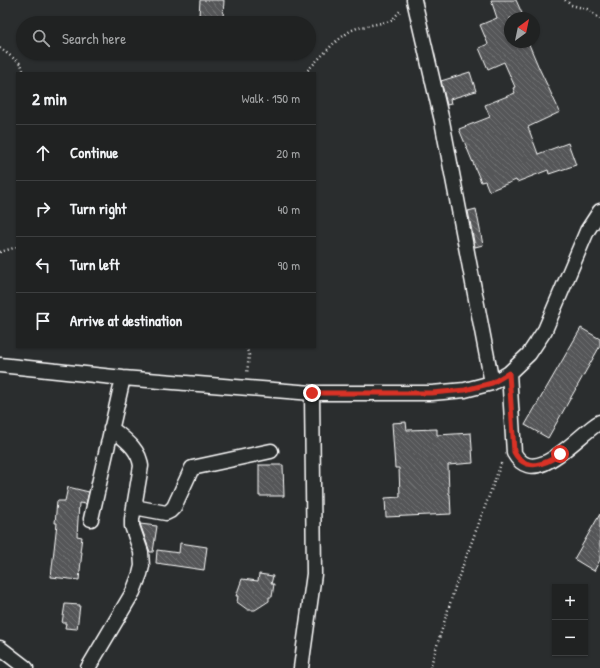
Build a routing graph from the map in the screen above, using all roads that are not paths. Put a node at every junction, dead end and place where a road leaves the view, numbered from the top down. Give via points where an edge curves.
1 (410, 3) edge
2 (600, 211) edge
3 (0, 365) edge
4 (509, 373) junction
5 (123, 378) junction
6 (492, 383) junction
7 (312, 393) junction
8 (600, 422) edge
9 (111, 428) junction
10 (272, 451) dead end
11 (134, 507) junction
12 (91, 519) dead end
13 (0, 648) edge
14 (26, 668) edge
15 (88, 668) edge
16 (301, 668) edge

1 - 6 street via 442,121
2 - 4 street via 587,231 545,330 529,354
3 - 5 street
4 - 6 street
4 - 8 street via 514,452 522,462 528,465 546,463
5 - 7 street
5 - 9 street
6 - 7 street via 465,390 432,393
7 - 16 street via 314,574
9 - 11 street via 135,449 140,459
9 - 12 street
10 - 11 street via 192,468 170,512
11 - 15 street via 132,526 141,552 140,574 133,592
13 - 14 street

